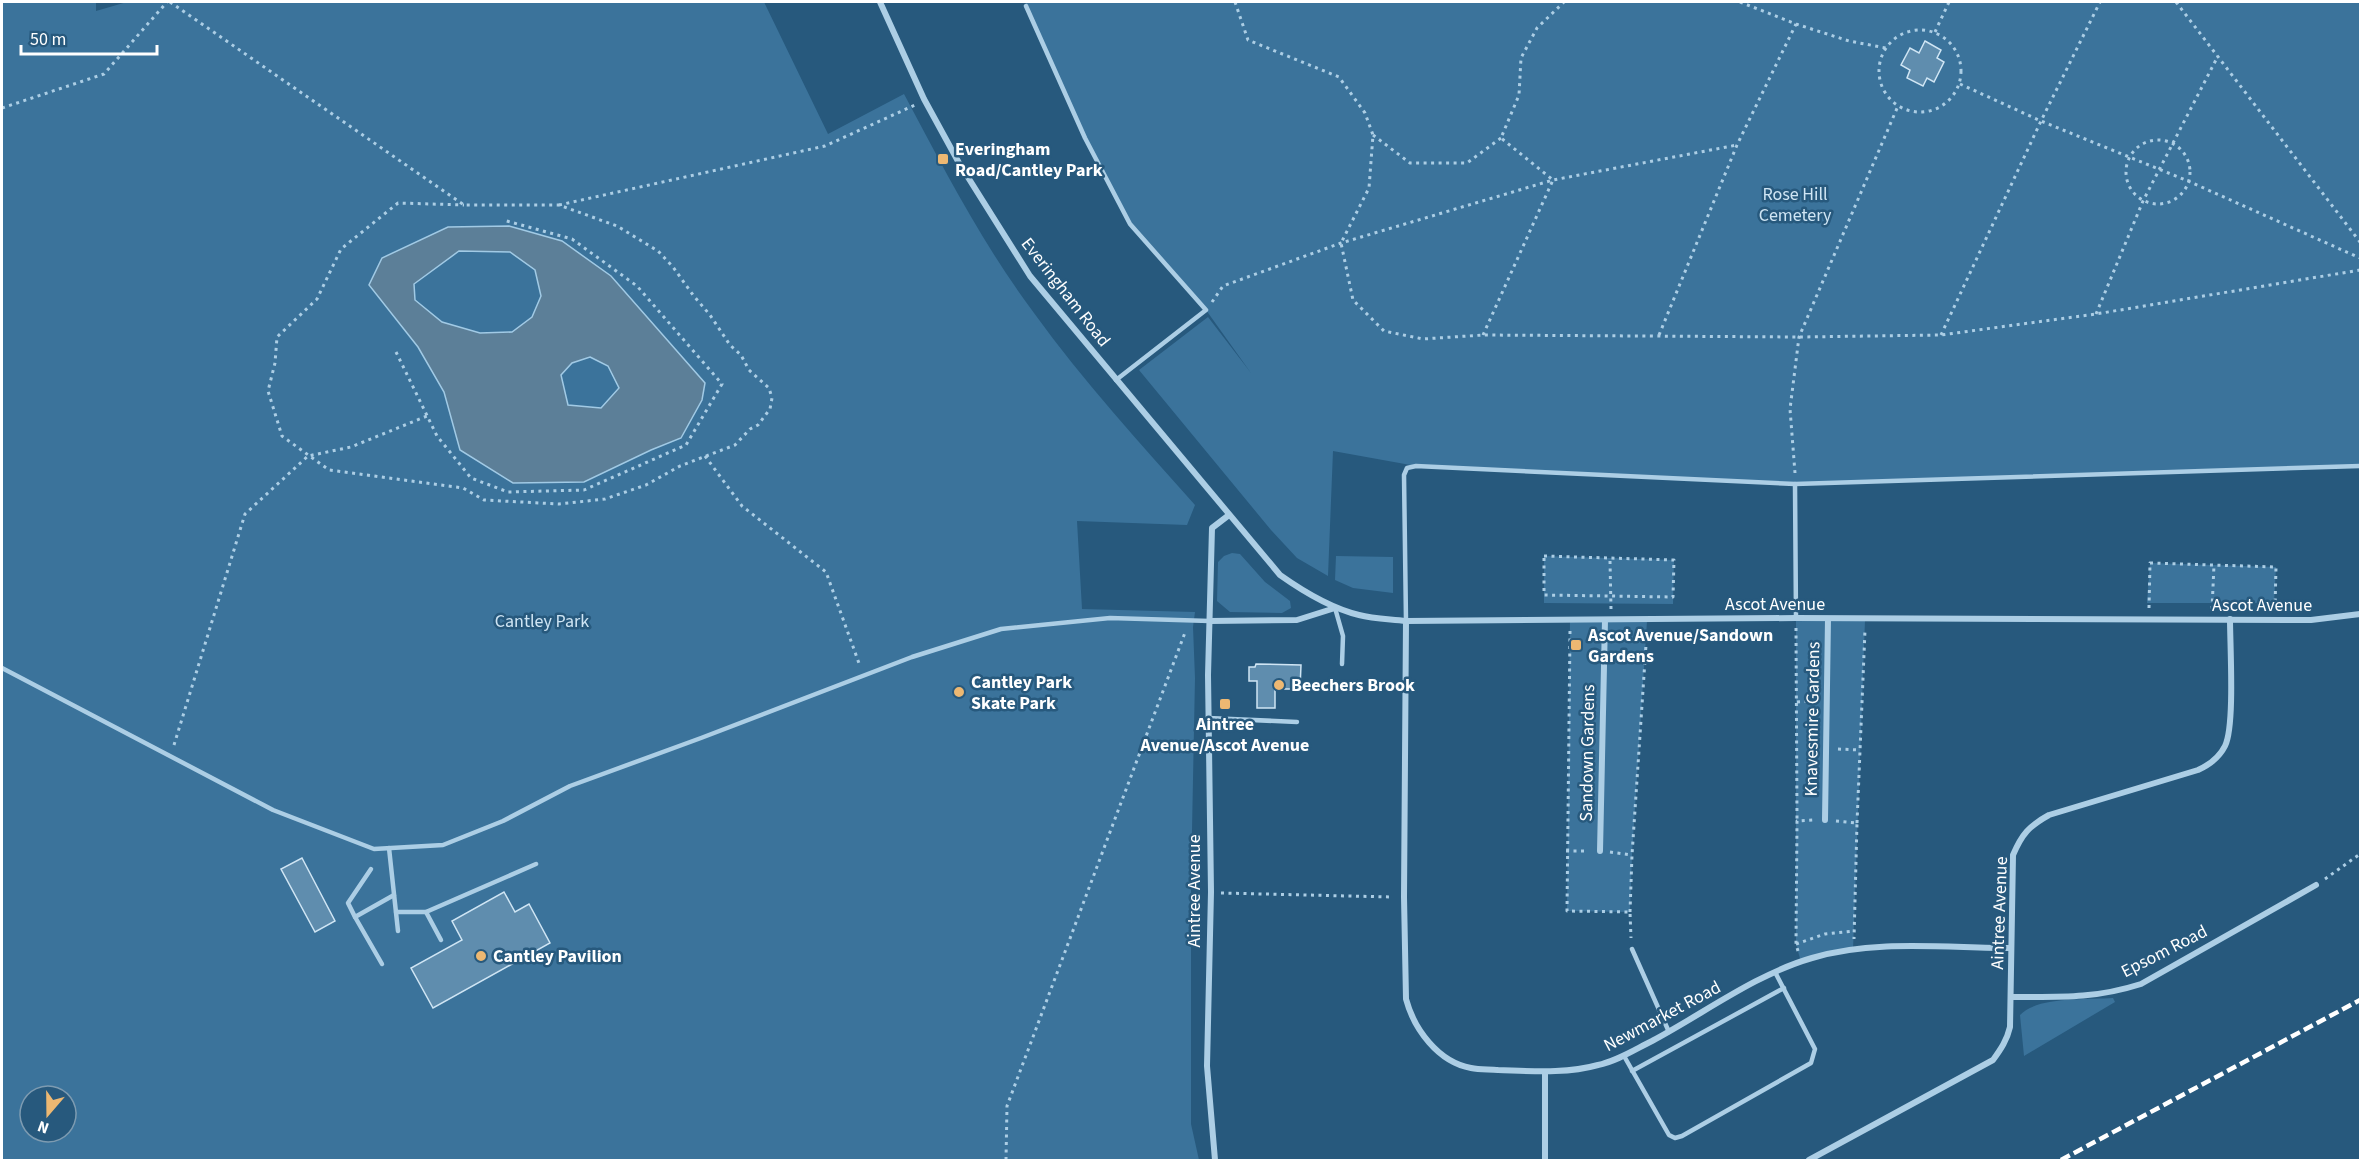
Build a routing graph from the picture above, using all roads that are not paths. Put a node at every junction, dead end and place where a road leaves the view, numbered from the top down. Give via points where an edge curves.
1 (880, 2) edge
2 (1026, 6) dead end
3 (1116, 380) junction
4 (2361, 466) edge
5 (1795, 484) junction
6 (1229, 515) junction
7 (1335, 608) junction
8 (2361, 614) edge
9 (1796, 618) junction
10 (1828, 619) junction
11 (1608, 620) junction
12 (2230, 620) junction
13 (1210, 621) junction
14 (1406, 621) junction
15 (1342, 664) dead end
16 (2, 668) edge
17 (1209, 718) junction
18 (1297, 722) dead end
19 (1825, 820) road end
20 (390, 848) junction
21 (1600, 851) dead end
22 (536, 864) dead end
23 (371, 869) dead end
24 (2316, 885) road end
25 (394, 895) junction
26 (396, 912) junction
27 (426, 912) junction
28 (356, 917) junction
29 (398, 931) dead end
30 (441, 940) dead end
31 (2011, 948) junction
32 (1632, 949) road end
33 (382, 964) dead end
34 (1775, 972) junction
35 (1784, 988) junction
36 (2011, 997) junction
37 (1669, 1032) junction
38 (1624, 1056) junction
39 (1632, 1071) junction
40 (1545, 1072) junction
41 (1215, 1161) edge
42 (1545, 1161) edge
43 (1809, 1161) edge

1 - 3 street, Everingham Road via 924,99 959,163 1030,276
2 - 3 lane via 1081,129 1130,224 1206,310
3 - 6 street, Everingham Road
4 - 5 lane
5 - 9 lane
5 - 14 lane via 1407,468
6 - 7 street, Ascot Avenue via 1280,575
6 - 13 street, Aintree Avenue via 1212,528
7 - 13 street via 1297,620
7 - 14 street, Ascot Avenue via 1360,616
7 - 15 lane via 1343,636
8 - 12 street, Ascot Avenue via 2332,619
9 - 10 street, Ascot Avenue
9 - 11 street, Ascot Avenue
10 - 12 street, Ascot Avenue
10 - 19 street, Knavesmire Gardens
11 - 14 street, Ascot Avenue
11 - 21 street, Sandown Gardens
12 - 31 street, Aintree Avenue via 2230,724 2222,750 2210,765 2198,770 2049,815 2033,824 2021,837 2013,855
13 - 17 street, Aintree Avenue
13 - 20 lane via 1110,618 1001,629 912,657 570,786 503,821 443,845
14 - 40 street, Newmarket Road via 1404,897 1406,999 1410,1014 1418,1030 1440,1053 1470,1068
16 - 20 lane via 273,810 374,849
17 - 18 lane
17 - 41 street, Aintree Avenue via 1207,1066
20 - 25 lane
22 - 27 lane
23 - 28 lane via 348,903
24 - 36 street, Epsom Road via 2141,984 2090,996
25 - 26 lane
25 - 28 lane
26 - 27 lane
26 - 29 lane
27 - 30 lane
28 - 33 lane
31 - 34 street, Newmarket Road via 1873,947 1830,952
31 - 36 street, Aintree Avenue
32 - 37 lane
34 - 35 lane
34 - 37 street, Newmarket Road
35 - 39 lane
35 - 39 lane via 1815,1049 1811,1063 1682,1136 1669,1135
36 - 43 street, Aintree Avenue via 2007,1040 1993,1060
37 - 38 street, Newmarket Road
38 - 39 lane
38 - 40 street, Newmarket Road via 1598,1066
40 - 42 street

